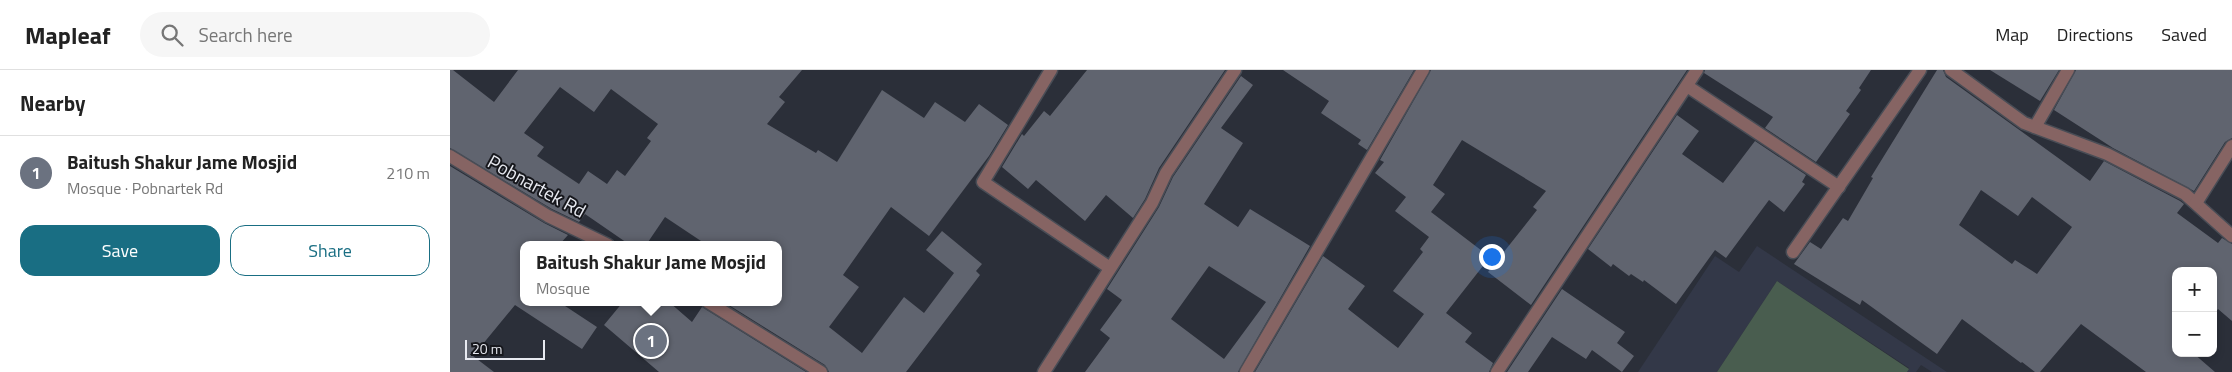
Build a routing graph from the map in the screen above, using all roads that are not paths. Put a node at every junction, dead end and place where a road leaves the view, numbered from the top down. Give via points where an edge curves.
1 (1050, 70) edge
2 (1235, 70) edge
3 (1423, 70) edge
4 (1697, 70) edge
5 (1920, 70) edge
6 (1951, 70) edge
7 (2068, 70) edge
8 (1687, 86) junction
9 (2035, 127) junction
10 (2232, 146) edge
11 (450, 156) edge
12 (1839, 187) junction
13 (2196, 203) junction
14 (2232, 236) edge
15 (600, 241) edge
16 (1793, 252) dead end
17 (1110, 268) junction
18 (714, 306) edge
19 (821, 372) edge
20 (1044, 372) edge
21 (1246, 372) edge
22 (1497, 372) edge

1 - 17 street via 983,182
2 - 17 street via 1166,172 1152,202
3 - 21 street
4 - 8 street
5 - 12 street
6 - 9 street via 2024,123
7 - 9 street
8 - 12 street
8 - 22 street
9 - 13 street via 2108,154 2185,194
10 - 13 street
11 - 15 street, Pobnartek Rd via 548,216
12 - 16 street
13 - 14 street
17 - 20 street
18 - 19 street

